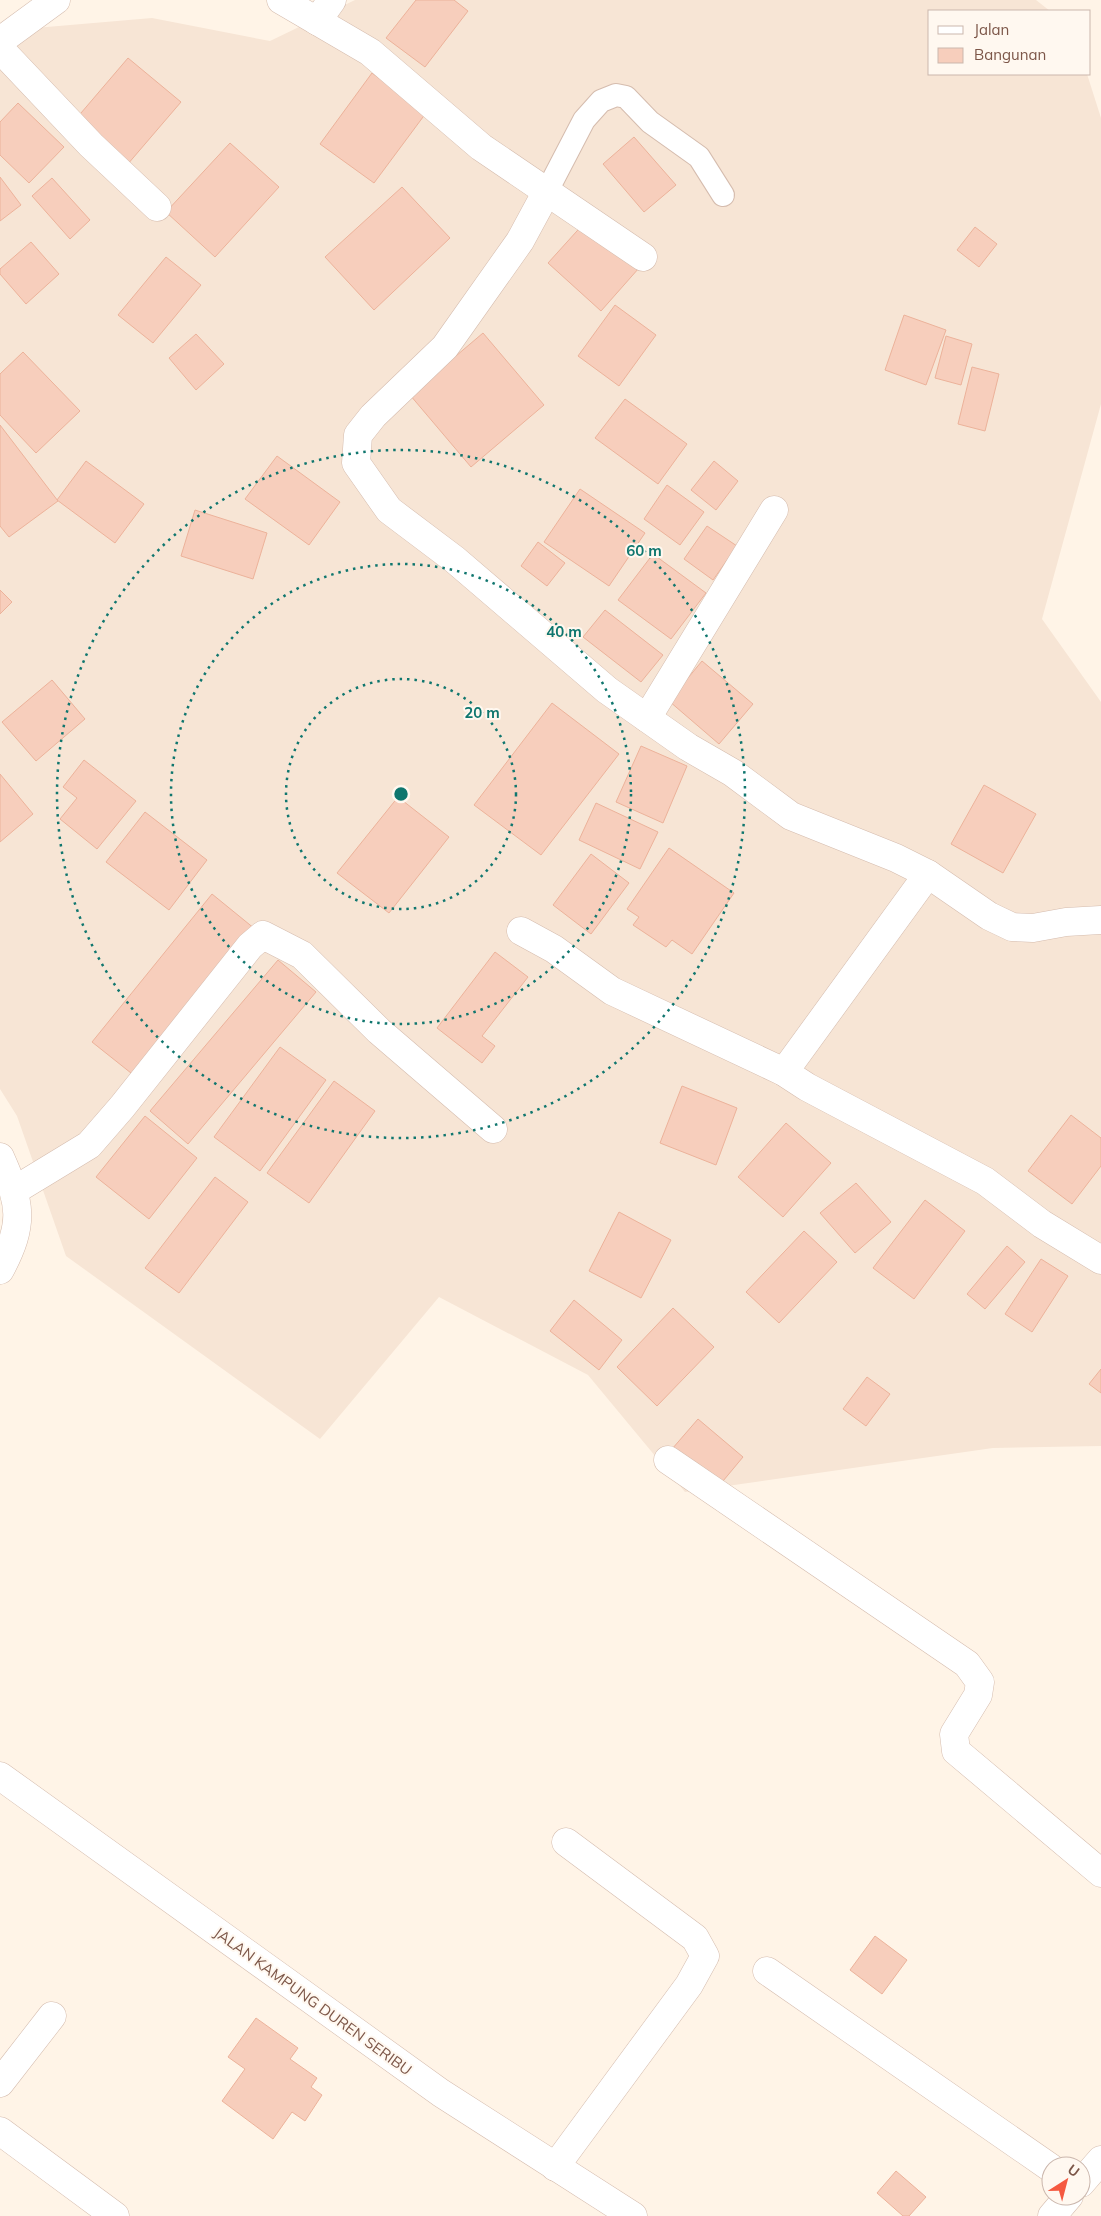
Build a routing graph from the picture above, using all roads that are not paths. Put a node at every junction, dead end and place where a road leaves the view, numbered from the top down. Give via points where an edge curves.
1 (56, 0) edge
2 (281, 0) edge
3 (325, 11) edge
4 (0, 41) edge
5 (0, 49) edge
6 (546, 193) junction
7 (723, 195) dead end
8 (157, 208) dead end
9 (643, 257) dead end
10 (774, 510) dead end
11 (648, 718) junction
12 (928, 874) junction
13 (1101, 920) edge
14 (521, 932) dead end
15 (784, 1072) junction
16 (493, 1129) dead end
17 (0, 1157) edge
18 (15, 1190) junction
19 (1101, 1260) edge
20 (0, 1270) edge
21 (668, 1460) dead end
22 (0, 1776) edge
23 (566, 1842) dead end
24 (1101, 1873) edge
25 (767, 1971) dead end
26 (52, 2016) dead end
27 (0, 2083) edge
28 (0, 2131) edge
29 (1101, 2160) edge
30 (1041, 2161) edge
31 (555, 2167) junction
32 (1091, 2172) edge
33 (115, 2216) edge
34 (633, 2216) edge

1 - 4 street
2 - 3 street
3 - 6 street via 482,147
5 - 8 street via 90,145
6 - 7 lane via 584,120 601,101 616,96 626,98 650,122 700,157
6 - 9 street
6 - 11 street via 520,240 444,347 373,416 358,435 356,463 390,510 454,559 607,690
10 - 11 street
11 - 12 street via 688,747 733,773 791,816
12 - 13 street via 989,916 1012,927 1033,928
12 - 15 street
14 - 15 street via 554,949 612,991
15 - 19 street via 985,1181 1042,1224
16 - 18 street via 379,1031 302,955 263,936 250,946 89,1145
17 - 18 street
18 - 20 street via 18,1224 14,1244
21 - 24 street via 968,1664 980,1682 978,1695 954,1734 956,1751
22 - 31 street, JALAN KAMPUNG DUREN SERIBU via 441,2093
23 - 31 street via 694,1938 706,1956 689,1985
25 - 30 street
26 - 27 street
28 - 33 street
29 - 32 street
31 - 34 street, JALAN KAMPUNG DUREN SERIBU

